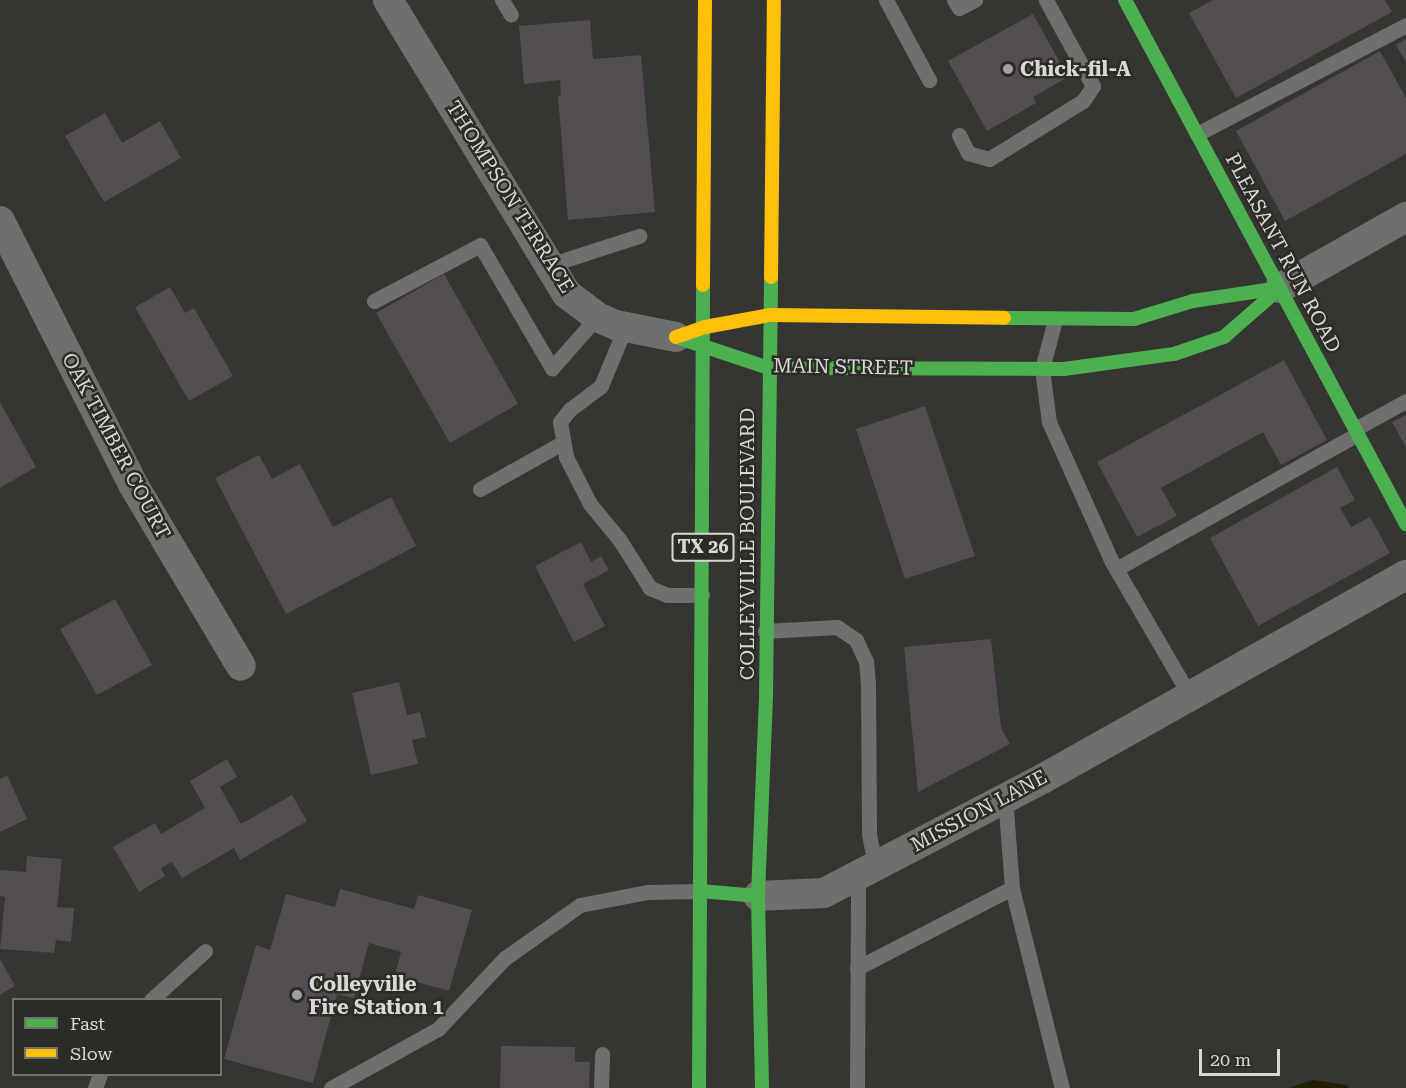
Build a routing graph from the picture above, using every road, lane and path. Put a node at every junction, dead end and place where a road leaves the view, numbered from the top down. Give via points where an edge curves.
1 (502, 0) edge
2 (705, 0) edge
3 (774, 0) edge
4 (886, 0) edge
5 (954, 0) edge
6 (975, 0) edge
7 (1046, 0) edge
8 (392, 1) edge
9 (1135, 3) edge
10 (511, 15) dead end
11 (1406, 25) edge
12 (929, 80) dead end
13 (959, 135) dead end
14 (1197, 135) junction
15 (1406, 217) edge
16 (0, 221) edge
17 (639, 236) dead end
18 (549, 265) junction
19 (1280, 288) junction
20 (374, 301) dead end
21 (770, 315) junction
22 (597, 317) junction
23 (1055, 320) junction
24 (705, 327) junction
25 (626, 328) junction
26 (676, 337) junction
27 (705, 349) junction
28 (769, 368) junction
29 (1042, 369) junction
30 (1406, 401) edge
31 (1357, 431) junction
32 (562, 443) junction
33 (480, 489) dead end
34 (1406, 524) edge
35 (1116, 569) junction
36 (1406, 575) edge
37 (702, 595) junction
38 (765, 631) junction
39 (241, 666) dead end
40 (1190, 696) junction
41 (1005, 797) junction
42 (867, 870) junction
43 (1012, 888) junction
44 (700, 891) junction
45 (758, 896) junction
46 (205, 951) dead end
47 (858, 968) junction
48 (152, 998) edge
49 (602, 1054) dead end
50 (331, 1088) edge
51 (601, 1088) edge
52 (699, 1088) edge
53 (762, 1088) edge
54 (857, 1088) edge
55 (1062, 1088) edge

1 - 10 lane
2 - 24 main road, TX 26
3 - 21 main road, COLLEYVILLE BOULEVARD
4 - 12 lane
5 - 6 lane via 959,8
7 - 13 lane via 1093,86 1083,101 989,159 968,153
8 - 18 street, THOMPSON TERRACE
9 - 14 main road, PLEASANT RUN ROAD
11 - 14 lane
14 - 19 main road, PLEASANT RUN ROAD
15 - 19 street, MAIN STREET
16 - 39 street, OAK TIMBER COURT via 134,486
17 - 18 lane
18 - 22 street, THOMPSON TERRACE via 567,294
19 - 23 main road, MAIN STREET via 1193,301 1134,319
19 - 29 main road, MAIN STREET via 1224,337 1204,344 1174,354
19 - 31 main road, PLEASANT RUN ROAD
20 - 22 lane via 480,245 552,368
21 - 23 main road, MAIN STREET
21 - 24 main road, MAIN STREET
21 - 28 main road, COLLEYVILLE BOULEVARD
22 - 25 street, THOMPSON TERRACE
23 - 29 lane
24 - 26 main road, MAIN STREET
24 - 27 main road, TX 26
25 - 26 street, THOMPSON TERRACE
25 - 32 lane via 601,386 560,422
26 - 27 main road, MAIN STREET
27 - 28 main road, MAIN STREET
27 - 37 main road, TX 26
28 - 29 main road, MAIN STREET
28 - 38 main road, COLLEYVILLE BOULEVARD
29 - 35 lane via 1049,422
30 - 31 lane
31 - 34 main road, PLEASANT RUN ROAD
31 - 35 lane
32 - 33 lane
32 - 37 lane via 591,504 620,538 650,588 666,595
35 - 40 lane
36 - 40 street, MISSION LANE
37 - 44 main road, TX 26
38 - 42 lane via 837,627 856,640 866,661
38 - 45 main road, COLLEYVILLE BOULEVARD
40 - 41 street, MISSION LANE
41 - 42 street, MISSION LANE
41 - 43 lane
42 - 45 street, MISSION LANE via 824,893
42 - 47 lane
43 - 47 lane
43 - 55 lane
44 - 45 main road
44 - 50 lane via 647,892 580,905 505,958 438,1029
44 - 52 main road, TX 26
45 - 53 main road, COLLEYVILLE BOULEVARD
46 - 48 lane
47 - 54 lane
49 - 51 lane

